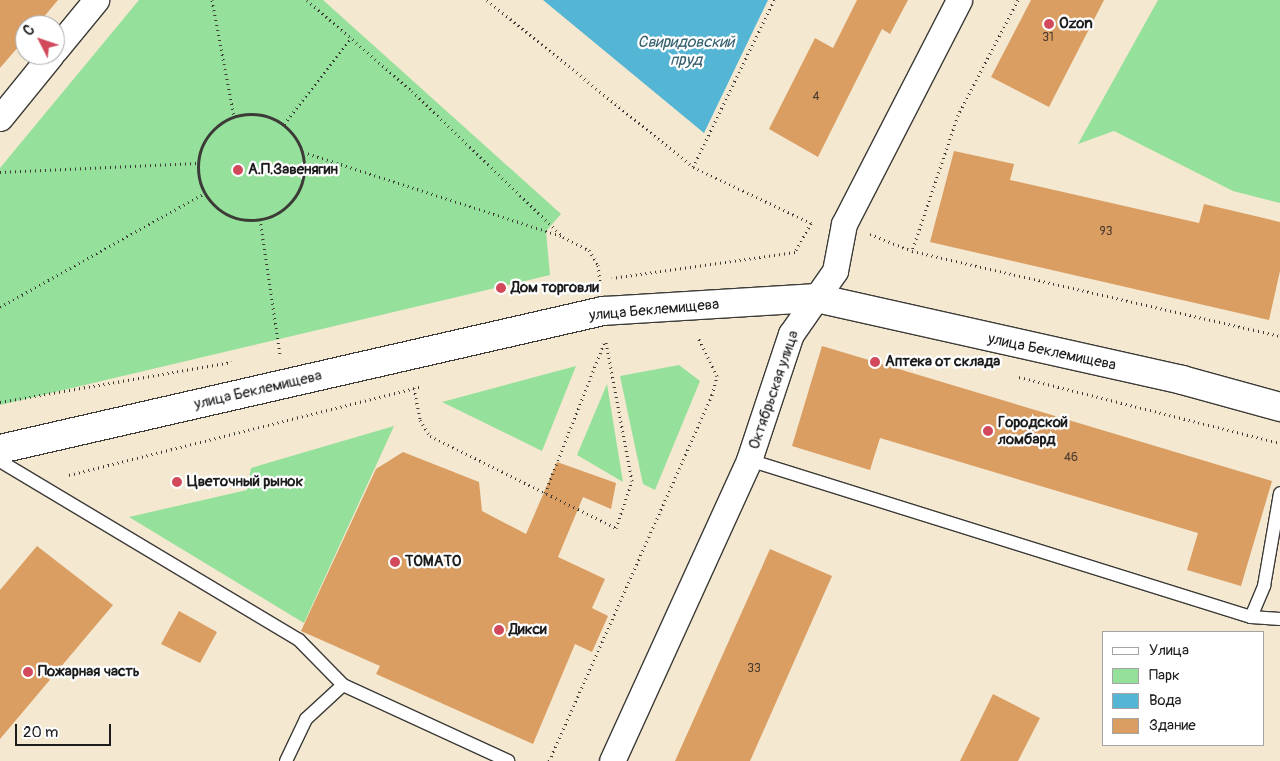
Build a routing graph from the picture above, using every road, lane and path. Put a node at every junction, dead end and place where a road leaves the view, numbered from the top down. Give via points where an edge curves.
1 (96, 0) edge
2 (212, 0) edge
3 (307, 0) edge
4 (487, 0) edge
5 (774, 0) edge
6 (959, 0) edge
7 (1018, 0) edge
8 (352, 36) junction
9 (65, 38) edge
10 (43, 65) edge
11 (234, 116) junction
12 (0, 118) edge
13 (284, 124) junction
14 (303, 152) junction
15 (198, 163) junction
16 (693, 167) junction
17 (0, 172) edge
18 (204, 193) junction
19 (260, 219) junction
20 (811, 223) dead end
21 (844, 224) junction
22 (562, 237) junction
23 (912, 251) junction
24 (816, 298) junction
25 (0, 307) edge
26 (604, 311) junction
27 (698, 336) junction
28 (707, 336) dead end
29 (1280, 336) edge
30 (689, 337) dead end
31 (615, 339) dead end
32 (606, 340) junction
33 (596, 342) dead end
34 (280, 354) dead end
35 (1010, 375) dead end
36 (423, 386) dead end
37 (414, 388) junction
38 (1280, 407) edge
39 (1280, 442) edge
40 (0, 449) edge
41 (749, 460) junction
42 (0, 461) edge
43 (40, 482) junction
44 (545, 493) junction
45 (1280, 493) edge
46 (1252, 617) junction
47 (1280, 619) edge
48 (343, 685) junction
49 (286, 761) edge
50 (508, 761) edge
51 (549, 761) edge
52 (612, 761) edge

1 - 9 street
2 - 11 path
3 - 8 path
4 - 16 path
5 - 16 path
6 - 21 street, Октябрьская улица
7 - 23 path via 958,115
8 - 13 path
8 - 22 path
10 - 12 street
11 - 13 path via 252,113
11 - 15 path via 209,134
13 - 14 path
14 - 19 path via 301,187 284,208
14 - 22 path
15 - 17 path
15 - 18 path
16 - 20 path
18 - 19 path via 228,215
18 - 25 path
19 - 34 path
21 - 23 path
21 - 24 street, Октябрьская улица via 834,271
22 - 26 path via 589,250 598,265
23 - 29 path
24 - 26 main road, улица Беклемищева
24 - 38 main road, улица Беклемищева via 1182,380
24 - 41 street, Октябрьская улица via 790,334
26 - 32 path
26 - 40 main road, улица Беклемищева
27 - 28 path
27 - 30 path
27 - 51 path via 717,376 712,395
31 - 32 path
32 - 33 path
32 - 44 path
32 - 44 path via 632,481 616,528
35 - 39 path
36 - 37 path
37 - 43 path
37 - 44 path via 420,420 430,436
41 - 46 lane
41 - 52 street, Октябрьская улица
42 - 43 lane
43 - 48 lane via 299,640
45 - 46 lane via 1264,586
46 - 47 lane
48 - 49 lane via 306,719
48 - 50 lane

